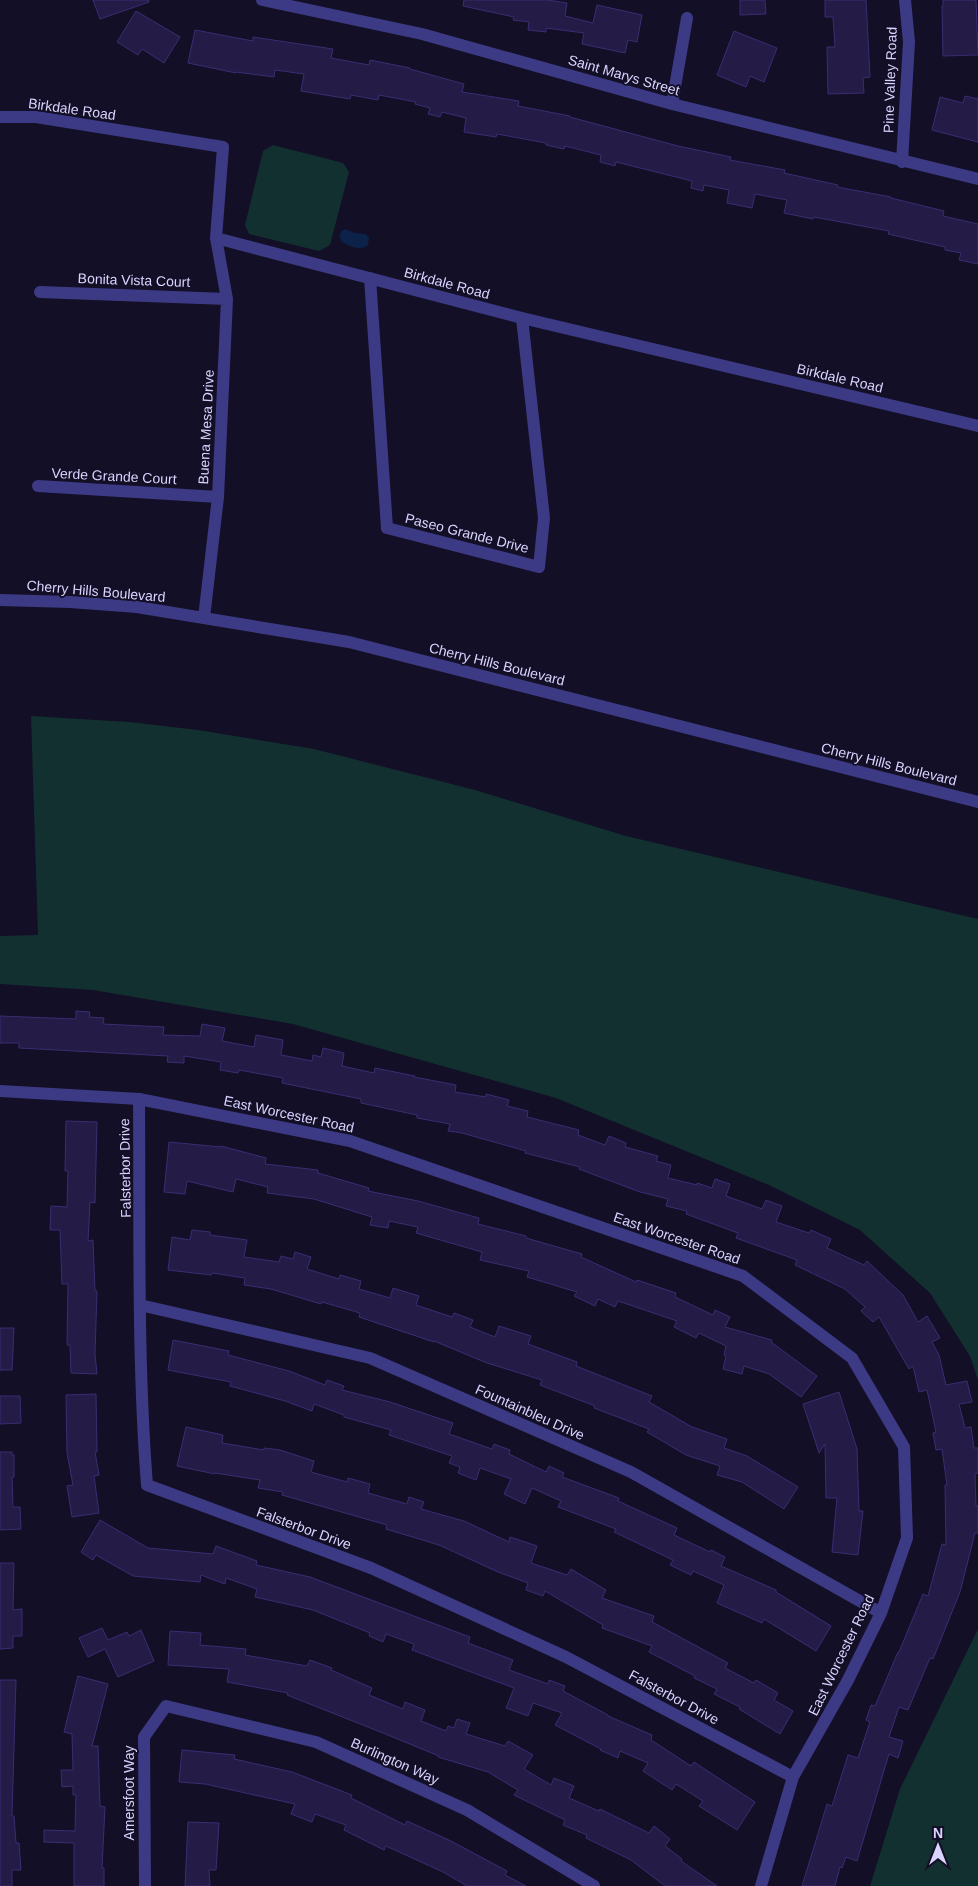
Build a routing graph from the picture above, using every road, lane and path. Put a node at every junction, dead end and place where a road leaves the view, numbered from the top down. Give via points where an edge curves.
1 (262, 0) edge
2 (905, 0) edge
3 (687, 18) dead end
4 (672, 104) junction
5 (0, 117) edge
6 (902, 162) junction
7 (978, 179) edge
8 (216, 238) junction
9 (370, 278) junction
10 (40, 292) dead end
11 (227, 299) junction
12 (522, 318) junction
13 (978, 426) edge
14 (38, 486) dead end
15 (218, 497) junction
16 (0, 600) edge
17 (204, 618) junction
18 (978, 802) edge
19 (0, 1091) edge
20 (139, 1099) junction
21 (140, 1305) junction
22 (881, 1613) junction
23 (166, 1706) joint
24 (793, 1777) junction
25 (145, 1886) edge
26 (594, 1886) edge
27 (760, 1886) edge

1 - 4 street, Saint Marys Street via 422,34
2 - 6 street, Pine Valley Road via 909,42
3 - 4 street
4 - 6 street, Saint Marys Street
5 - 8 street, Birkdale Road via 36,117 223,147
6 - 7 street, Saint Marys Street
8 - 9 street, Birkdale Road
8 - 11 street, Buena Mesa Drive
9 - 12 street, Birkdale Road
9 - 12 street, Paseo Grande Drive via 387,528 539,567 544,518
10 - 11 street, Bonita Vista Court
11 - 15 street, Buena Mesa Drive
12 - 13 street, Birkdale Road
14 - 15 street, Verde Grande Court
15 - 17 street, Buena Mesa Drive
16 - 17 street, Cherry Hills Boulevard via 138,607
17 - 18 street, Cherry Hills Boulevard via 349,642
19 - 20 street, East Worcester Road
20 - 21 street, Falsterbor Drive
20 - 22 street, East Worcester Road via 350,1141 743,1276 852,1358 904,1447 907,1538
21 - 22 street, Fountainbleu Drive via 370,1358 631,1472
21 - 24 street, Falsterbor Drive via 147,1485 388,1576 566,1657
22 - 24 street, East Worcester Road via 848,1680
23 - 25 street, Amersfoot Way via 144,1736
23 - 26 street, Burlington Way via 316,1742 467,1810
24 - 27 street, East Worcester Road

